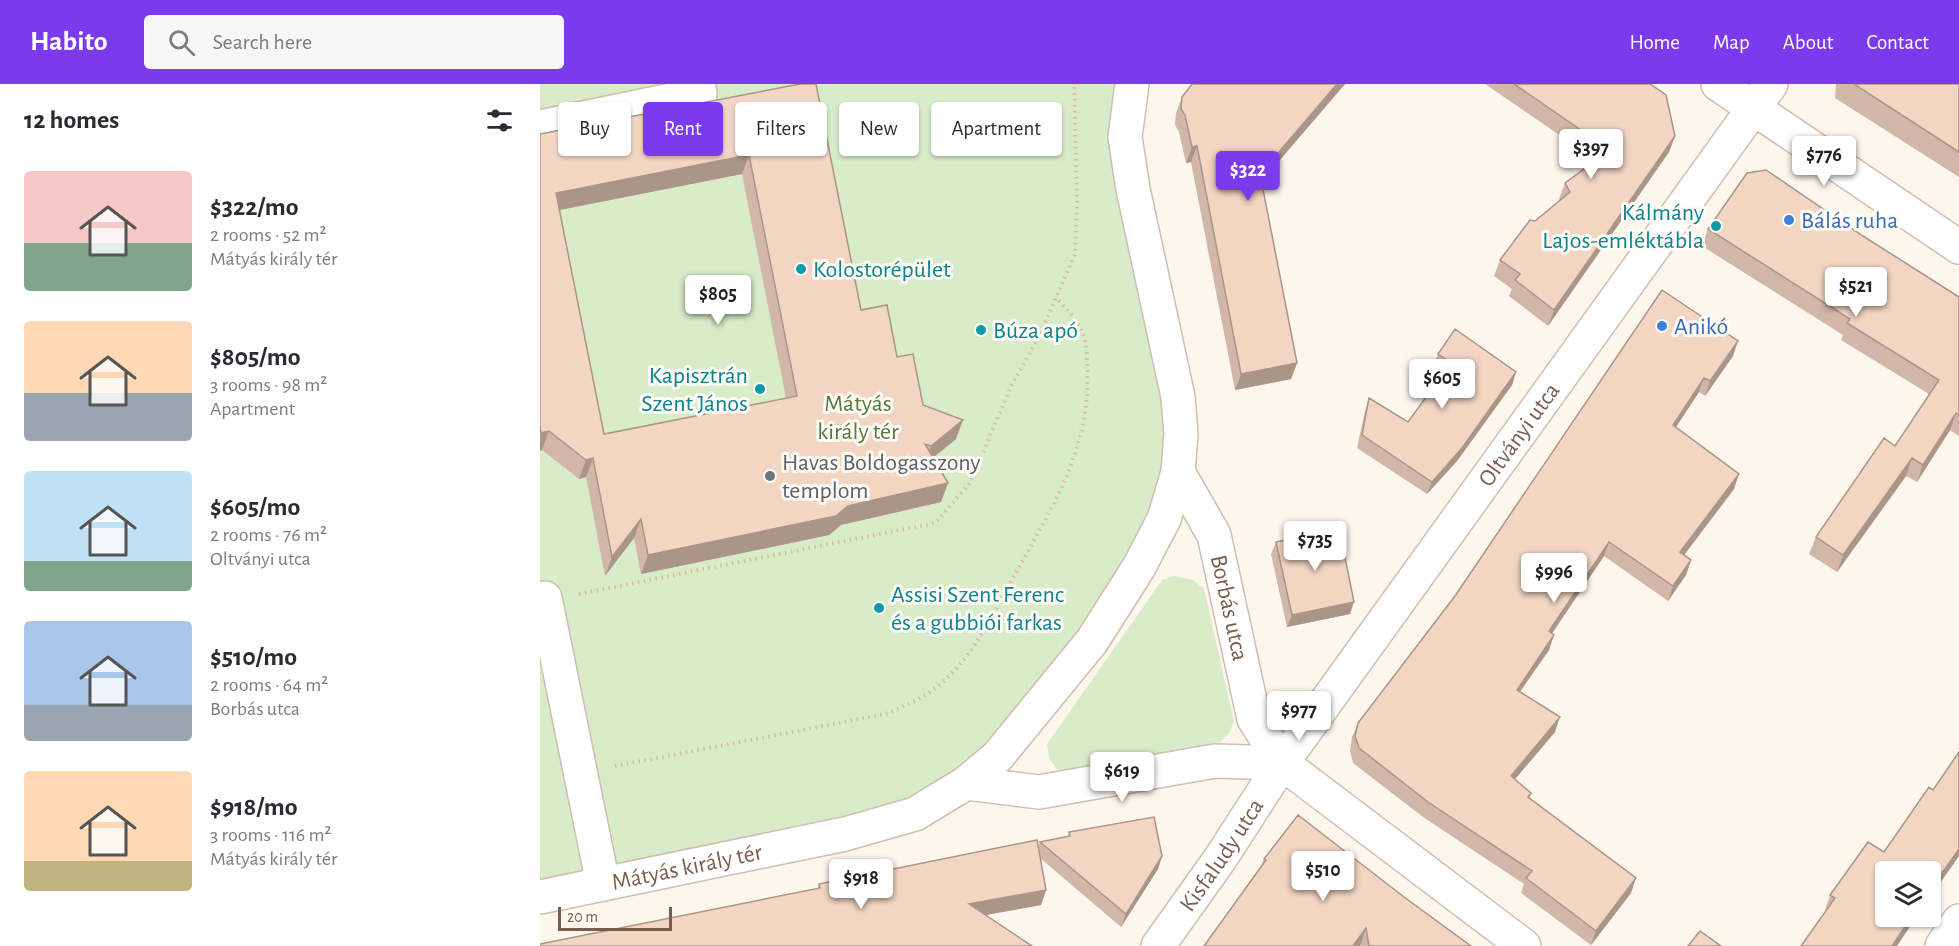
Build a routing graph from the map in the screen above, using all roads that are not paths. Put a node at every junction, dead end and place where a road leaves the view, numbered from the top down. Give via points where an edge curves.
1 (698, 84) edge
2 (1132, 84) edge
3 (1718, 84) edge
4 (1762, 96) edge
5 (540, 127) edge
6 (1959, 247) edge
7 (1178, 472) junction
8 (545, 598) road end
9 (1282, 763) junction
10 (966, 783) junction
11 (603, 884) junction
12 (540, 897) edge
13 (1959, 921) edge
14 (1158, 946) edge
15 (1524, 946) edge
16 (1942, 946) edge

1 - 5 street via 700,94
2 - 7 street, Mátyás király tér via 1125,137 1178,397
3 - 4 street
4 - 6 street
4 - 9 street, Oltványi utca
7 - 9 street, Borbás utca via 1214,536 1254,718
7 - 10 street, Mátyás király tér via 1164,519 1092,641 998,756
8 - 11 street
9 - 10 street via 1215,761 1039,792
9 - 14 street, Kisfaludy utca
9 - 15 street, Borbás utca
10 - 11 street, Mátyás király tér via 915,814 845,834
11 - 12 street, Mátyás király tér
13 - 16 street

